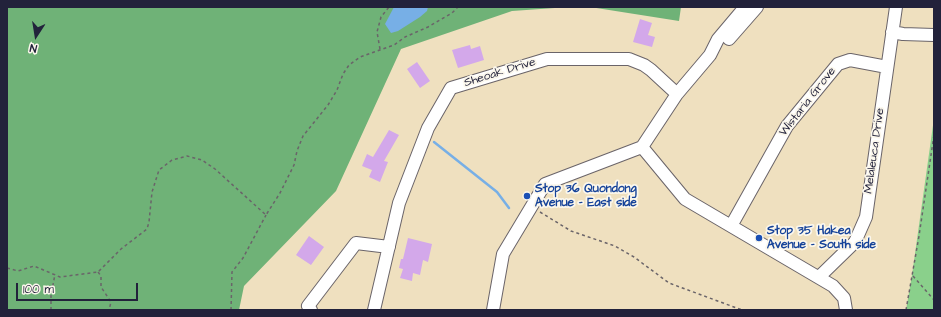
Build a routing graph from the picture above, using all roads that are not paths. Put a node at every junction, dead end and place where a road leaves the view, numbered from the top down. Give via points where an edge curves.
1 (745, 7) edge
2 (757, 7) edge
3 (896, 7) edge
4 (892, 32) junction
5 (934, 35) edge
6 (710, 55) junction
7 (887, 66) junction
8 (677, 94) junction
9 (642, 147) junction
10 (731, 226) junction
11 (388, 247) junction
12 (819, 278) junction
13 (311, 310) edge
14 (374, 310) edge
15 (492, 310) edge
16 (846, 310) edge

1 - 6 street via 718,39
2 - 6 street via 726,44
3 - 4 street, Melaleuca Drive
4 - 5 street
4 - 7 street, Melaleuca Drive
6 - 8 street
7 - 10 street, Wistaria Grove via 850,60 838,64 787,126
7 - 12 street, Melaleuca Drive via 866,218 855,242
8 - 9 street
8 - 11 street, Sheoak Drive via 651,70 629,59 547,59 451,88 428,128 399,203
9 - 10 street via 685,199
9 - 15 street via 545,184 503,254
10 - 12 street
11 - 13 street via 356,243 308,306
11 - 14 street, Sheoak Drive
12 - 16 street via 833,286 844,298

